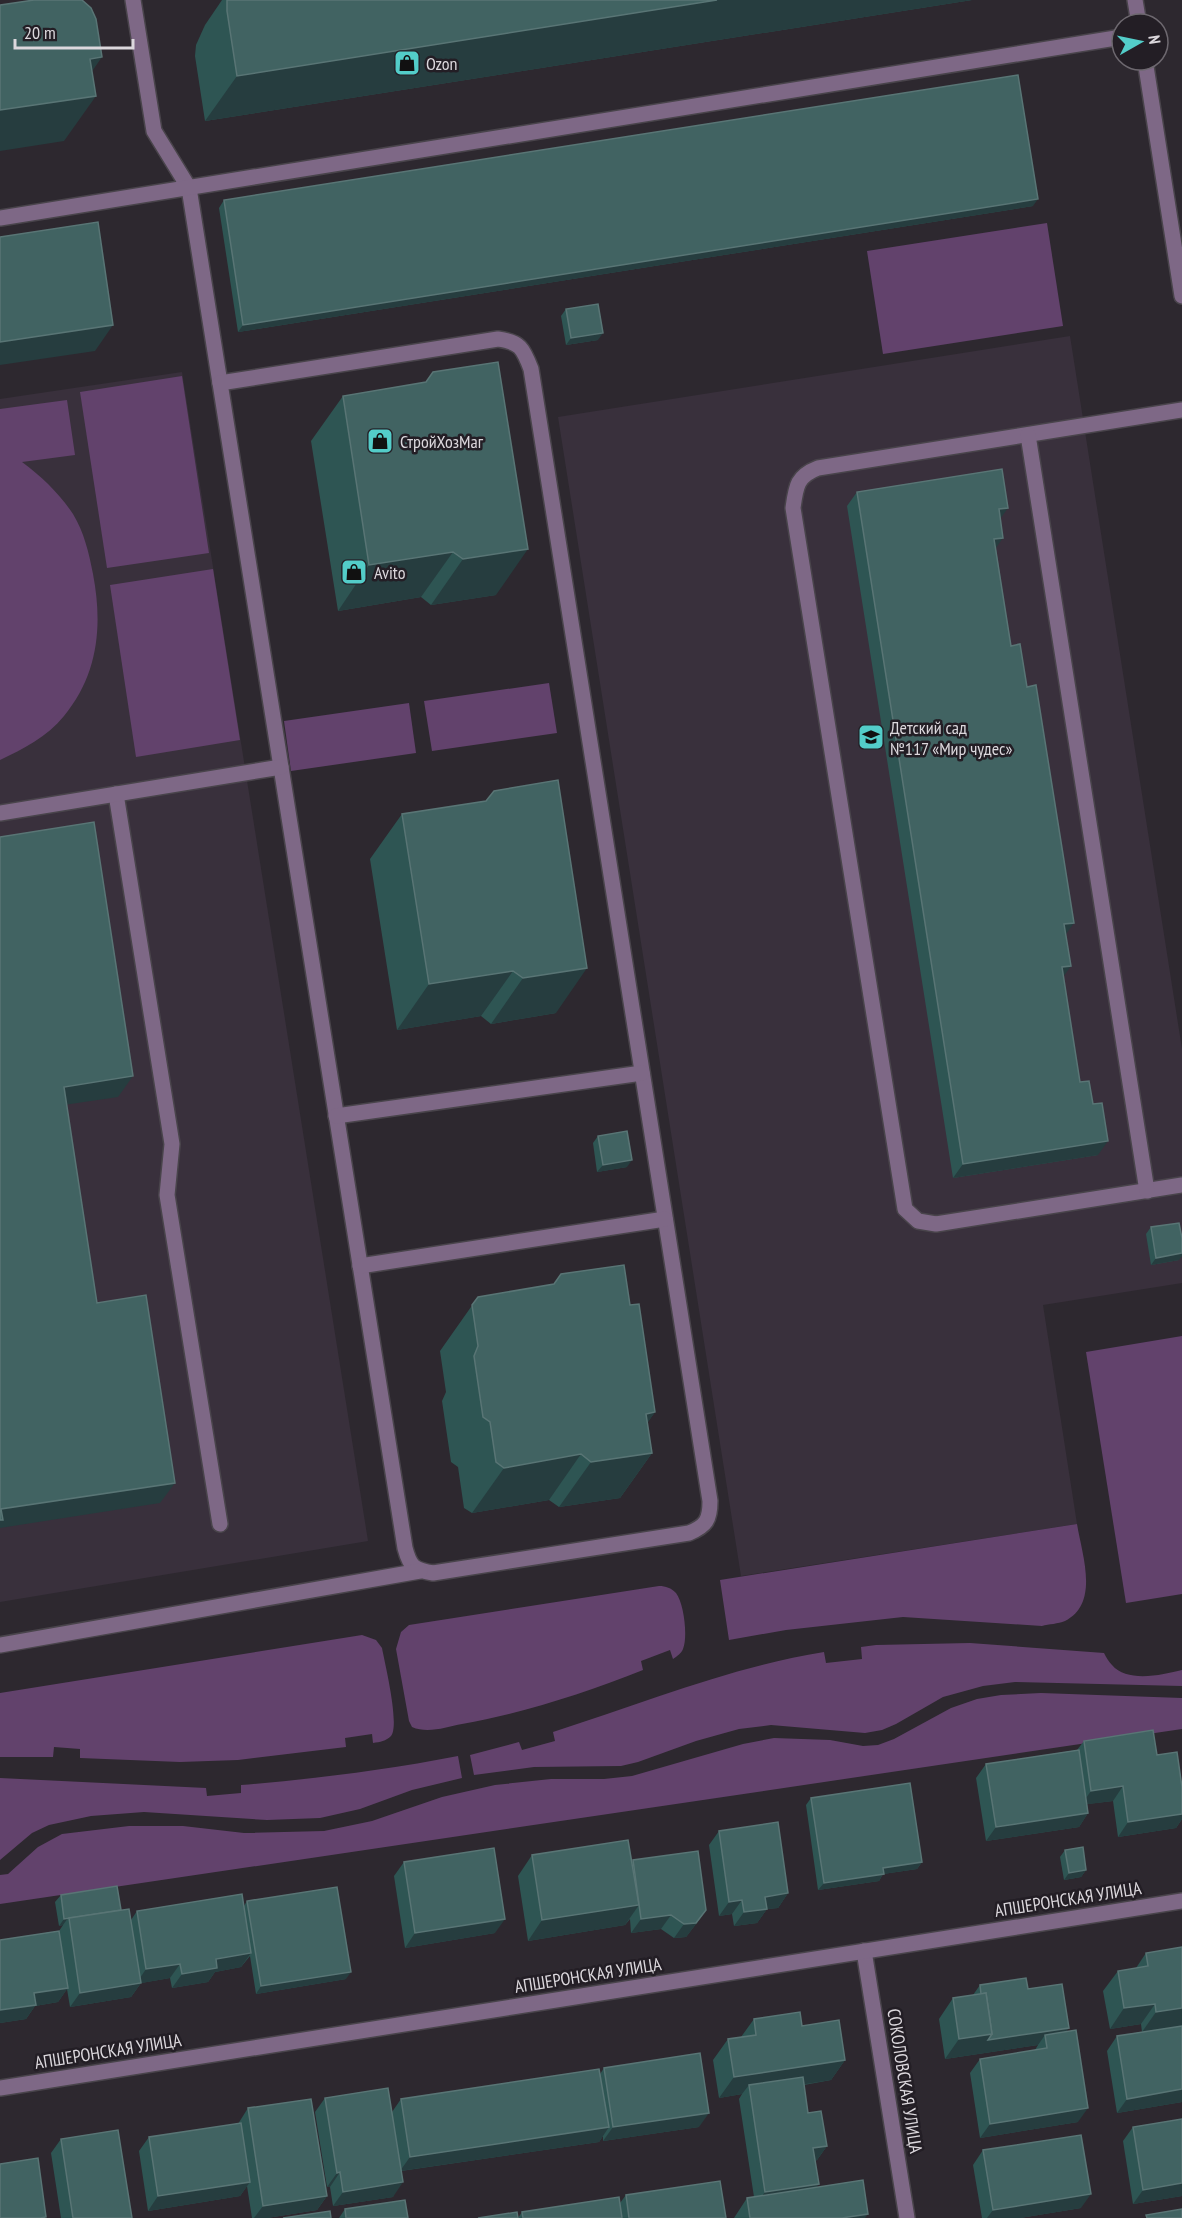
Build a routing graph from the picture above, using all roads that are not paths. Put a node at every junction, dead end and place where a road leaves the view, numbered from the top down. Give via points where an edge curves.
1 (133, 0) edge
2 (1110, 39) edge
3 (1147, 72) edge
4 (189, 188) junction
5 (0, 218) edge
6 (1182, 296) edge
7 (220, 383) junction
8 (1182, 410) edge
9 (1028, 435) junction
10 (281, 767) junction
11 (117, 794) junction
12 (0, 813) edge
13 (642, 1073) junction
14 (336, 1116) junction
15 (1182, 1185) edge
16 (1148, 1191) junction
17 (665, 1219) junction
18 (360, 1266) junction
19 (220, 1524) dead end
20 (420, 1571) junction
21 (0, 1645) edge
22 (1182, 1901) edge
23 (864, 1951) junction
24 (0, 2088) edge
25 (907, 2218) edge

1 - 4 street via 154,131
2 - 4 street
3 - 6 street
4 - 5 street
4 - 7 street
7 - 10 street
7 - 13 street via 498,339 512,341 524,351 531,369
8 - 9 street
9 - 16 street
9 - 16 street via 818,468 805,473 795,488 792,508 905,1209 918,1221 936,1224
10 - 11 street
10 - 14 street
11 - 12 street
11 - 19 street via 172,1144 167,1195
13 - 14 street
13 - 17 street
14 - 18 street
15 - 16 street
17 - 18 street
17 - 20 street via 710,1516 700,1528 689,1533 433,1573
18 - 20 street via 405,1548 409,1563
20 - 21 street
22 - 23 street, АПШЕРОНСКАЯ УЛИЦА
23 - 24 street, АПШЕРОНСКАЯ УЛИЦА
23 - 25 street, СОКОЛОВСКАЯ УЛИЦА

